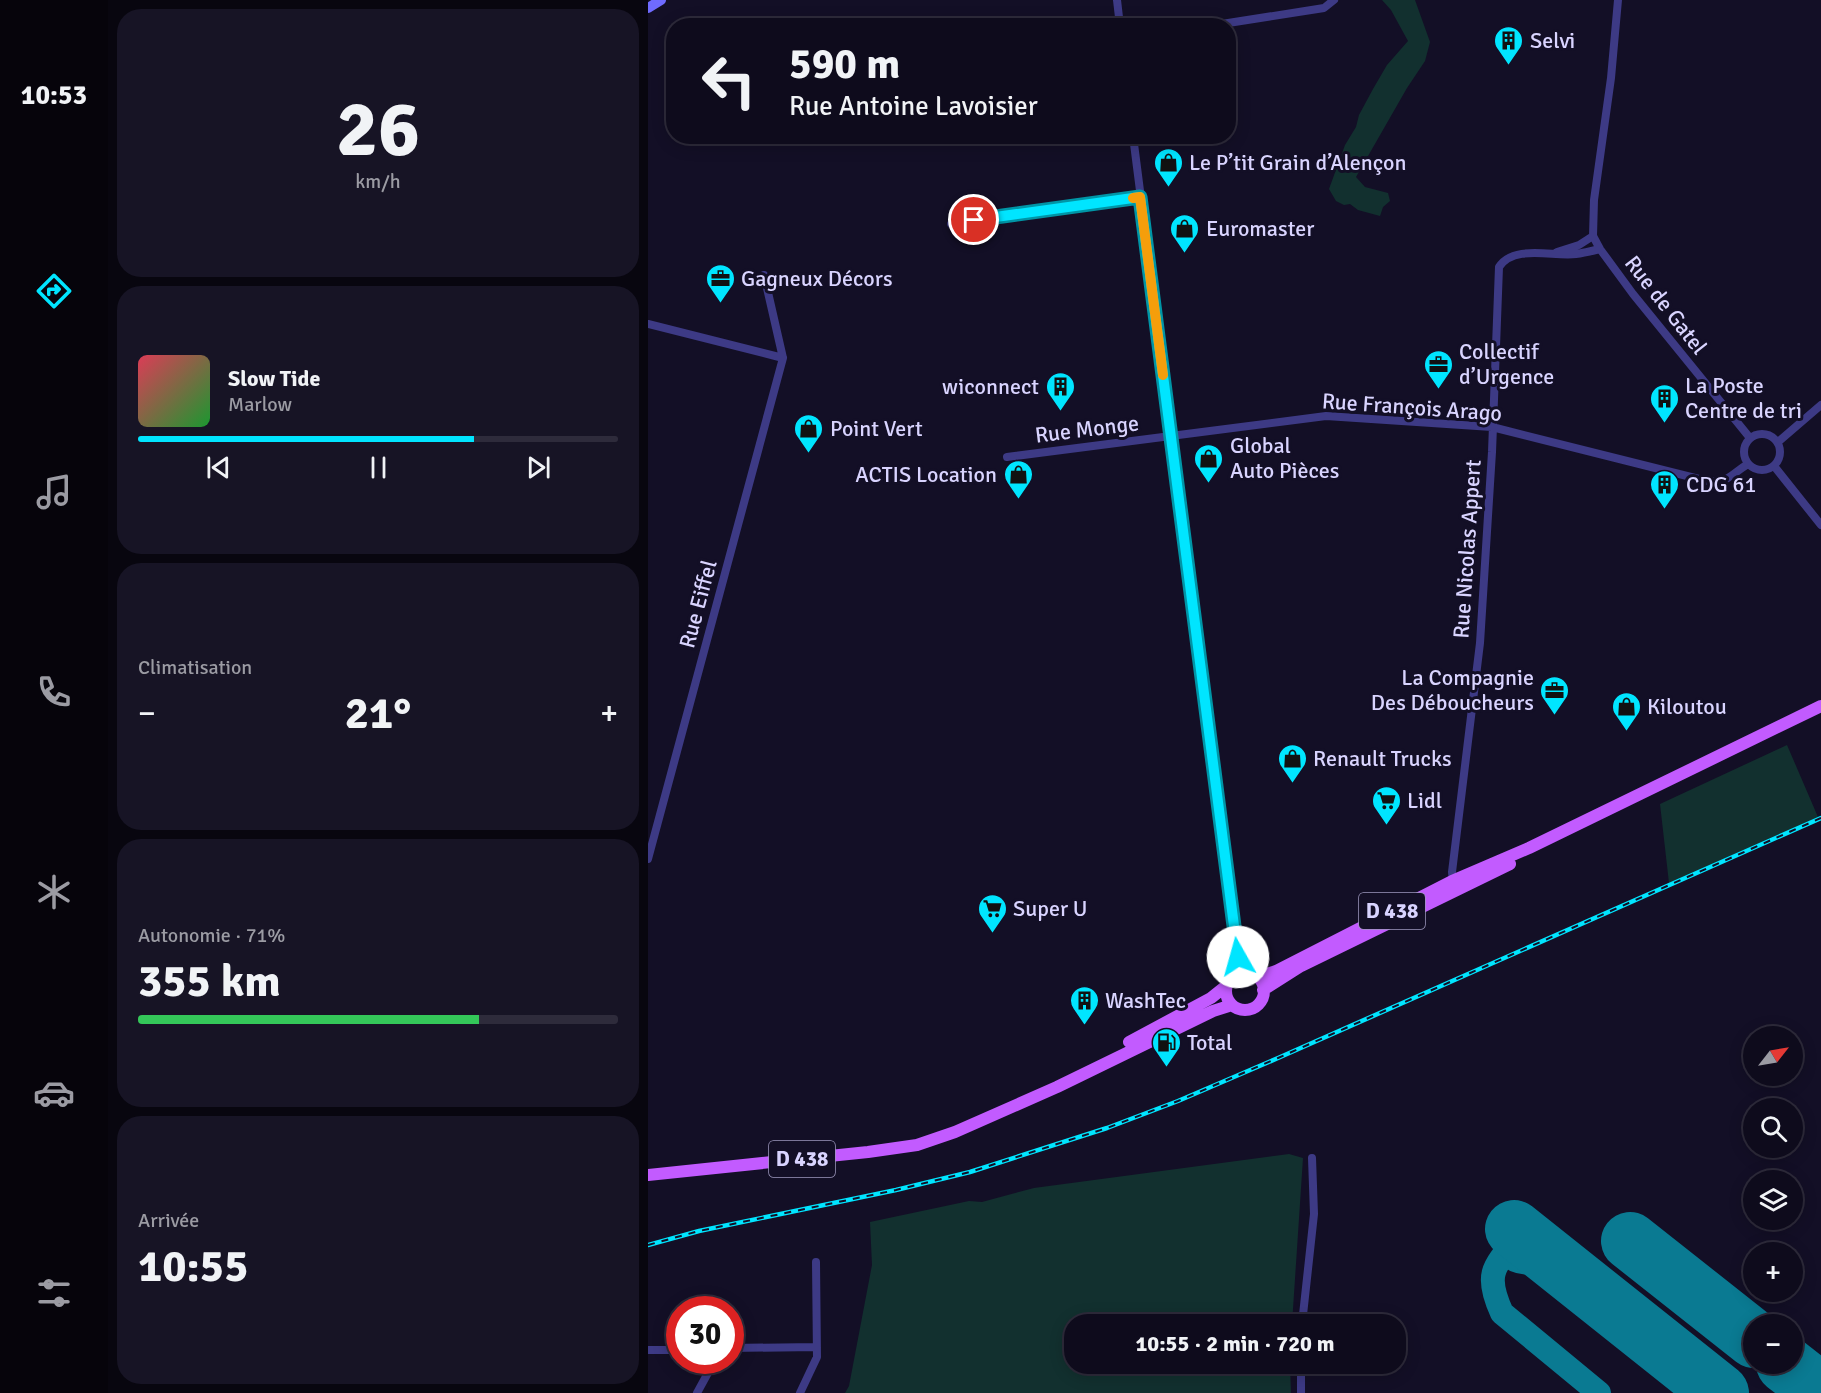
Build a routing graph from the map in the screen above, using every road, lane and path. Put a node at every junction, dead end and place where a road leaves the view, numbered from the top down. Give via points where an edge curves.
1 (661, 0) edge
2 (1117, 0) edge
3 (1334, 0) edge
4 (1618, 0) edge
5 (648, 8) edge
6 (1119, 18) edge
7 (1236, 22) edge
8 (1134, 144) edge
9 (1140, 197) junction
10 (951, 224) dead end
11 (1593, 236) junction
12 (1600, 249) junction
13 (1553, 253) junction
14 (764, 275) dead end
15 (648, 324) edge
16 (783, 358) junction
17 (1821, 405) edge
18 (1492, 427) junction
19 (1171, 436) junction
20 (1750, 438) junction
21 (1778, 442) junction
22 (1007, 457) dead end
23 (1748, 464) junction
24 (1774, 466) junction
25 (1821, 525) edge
26 (1821, 706) edge
27 (1821, 715) edge
28 (1530, 851) junction
29 (648, 859) edge
30 (1454, 886) junction
31 (1240, 973) junction
32 (1258, 977) junction
33 (1226, 986) junction
34 (1263, 990) junction
35 (1232, 1005) junction
36 (955, 1132) junction
37 (1312, 1158) dead end
38 (648, 1175) edge
39 (816, 1262) dead end
40 (1303, 1314) edge
41 (817, 1347) junction
42 (744, 1348) edge
43 (648, 1350) edge
44 (666, 1350) edge
45 (707, 1374) edge
46 (1301, 1374) edge
47 (697, 1393) edge
48 (800, 1393) edge
49 (1301, 1393) edge

1 - 5 main road
2 - 6 street
3 - 7 street via 1323,8
4 - 11 street
8 - 9 street
9 - 10 street
9 - 19 street
11 - 12 street
11 - 13 street, Rue Nicolas Appert
12 - 13 street, Rue Nicolas Appert
12 - 20 street, Rue de Gatel
13 - 18 street, Rue Nicolas Appert via 1512,256 1498,267
14 - 16 street
15 - 16 street
16 - 29 street, Rue Eiffel
17 - 21 street
18 - 19 street, Rue François Arago via 1326,416
18 - 23 street, Rue François Arago via 1707,481 1726,480
18 - 30 street, Rue Nicolas Appert via 1478,665
19 - 22 street, Rue Monge
19 - 31 street
20 - 21 street via 1766,434
20 - 23 street via 1744,448
21 - 24 street via 1780,456
23 - 24 street via 1759,470
24 - 25 street
26 - 28 main road, D 438
27 - 28 main road, D 438
28 - 30 main road, D 438
30 - 32 main road, D 438
30 - 34 main road, D 438
31 - 32 main road
31 - 33 main road
32 - 34 main road
33 - 35 main road
33 - 36 main road, D 438 via 1157,1028
34 - 35 main road via 1255,1006 1243,1010
35 - 36 main road, D 438
36 - 38 main road, D 438 via 917,1145 868,1152
37 - 40 street via 1314,1214
39 - 41 street
41 - 42 street
41 - 48 street via 817,1357
43 - 44 street
45 - 47 street
46 - 49 street

